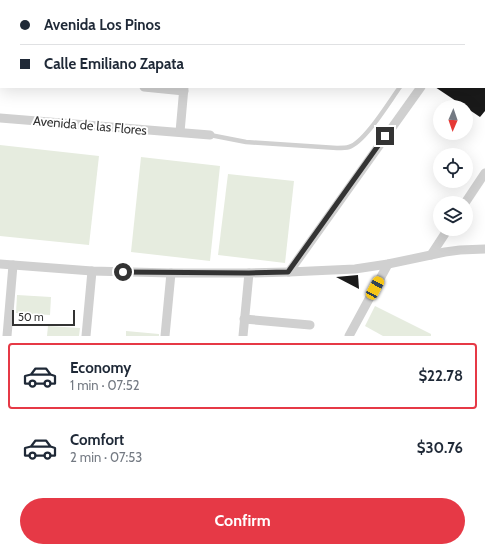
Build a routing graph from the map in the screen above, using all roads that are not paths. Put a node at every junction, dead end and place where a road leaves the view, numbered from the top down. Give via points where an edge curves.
1 (164, 88) edge
2 (399, 88) edge
3 (420, 88) edge
4 (184, 89) edge
5 (0, 118) edge
6 (180, 132) junction
7 (210, 135) joint
8 (485, 173) edge
9 (470, 196) edge
10 (443, 236) edge
11 (485, 249) edge
12 (431, 255) junction
13 (0, 264) edge
14 (388, 264) junction
15 (13, 265) junction
16 (92, 271) junction
17 (288, 272) junction
18 (171, 273) junction
19 (249, 273) junction
20 (244, 319) junction
21 (310, 325) dead end
22 (7, 336) edge
23 (86, 336) edge
24 (165, 336) edge
25 (243, 336) edge
26 (349, 336) edge

1 - 4 street
2 - 7 lane via 371,128 360,141 349,148 246,142
3 - 17 street
4 - 6 street
5 - 6 street, Avenida de las Flores
6 - 7 street, Avenida de las Flores
8 - 9 street
10 - 12 street
11 - 12 street
12 - 14 street
13 - 15 street
14 - 17 street via 355,269
14 - 26 street
15 - 16 street
15 - 22 street
16 - 18 street
16 - 23 street
17 - 19 street
18 - 19 street
18 - 24 street
19 - 20 street
20 - 21 street
20 - 25 street

